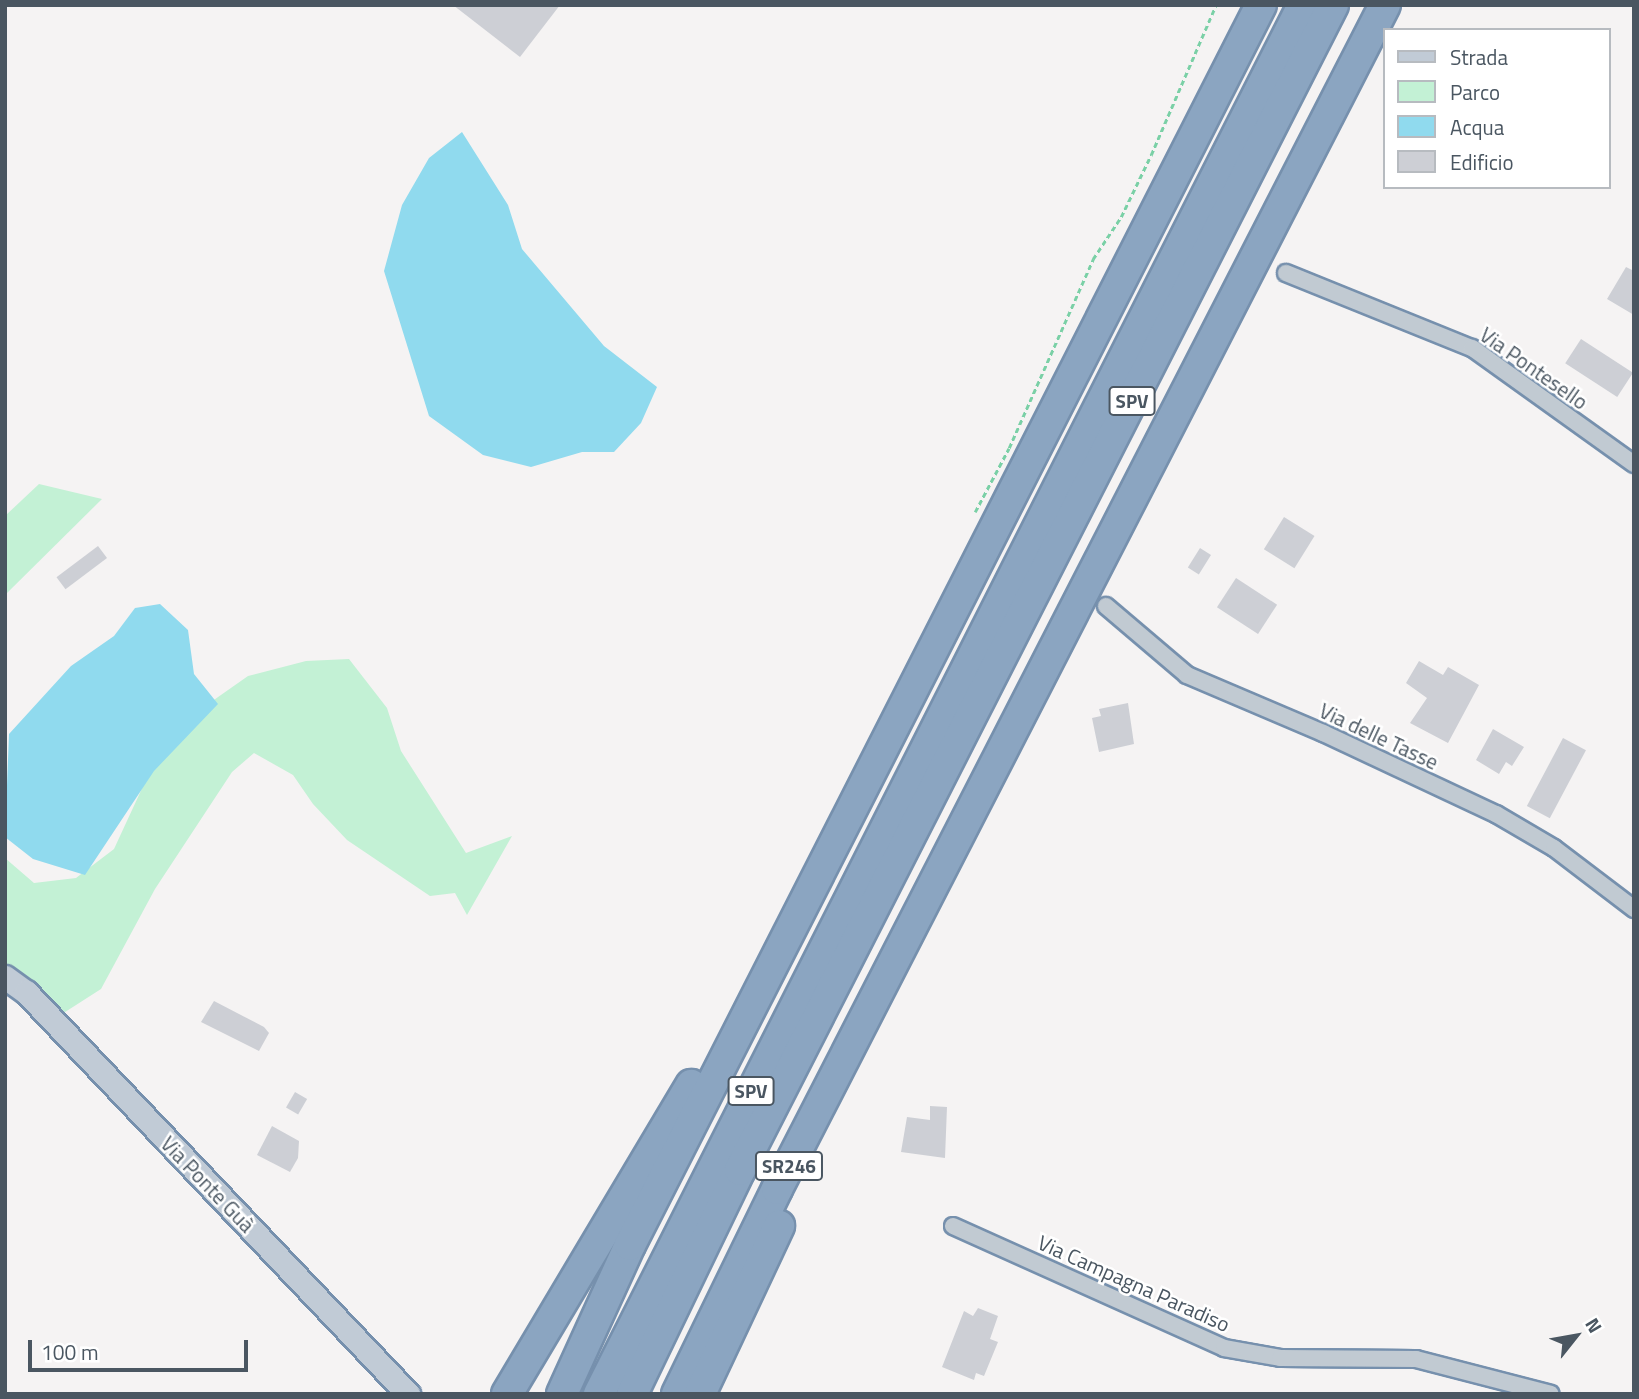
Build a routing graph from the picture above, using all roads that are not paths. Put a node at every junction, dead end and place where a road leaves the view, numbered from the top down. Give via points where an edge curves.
1 (1261, 5) edge
2 (1303, 5) edge
3 (1333, 5) edge
4 (1385, 5) edge
5 (1286, 273) dead end
6 (1634, 464) edge
7 (1106, 606) dead end
8 (811, 888) junction
9 (1634, 909) edge
10 (906, 940) junction
11 (5, 977) edge
12 (953, 1226) dead end
13 (408, 1394) edge
14 (507, 1394) edge
15 (562, 1394) edge
16 (599, 1394) edge
17 (632, 1394) edge
18 (677, 1394) edge
19 (701, 1394) edge
20 (1551, 1394) edge

1 - 8 highway
2 - 16 highway, SPV
3 - 17 highway, SPV via 740,1170
4 - 10 highway, SR246
5 - 6 street, Via Pontesello via 1472,348
7 - 9 street, Via delle Tasse via 1186,675 1496,814 1553,848
8 - 14 highway
8 - 15 highway via 630,1245
10 - 18 highway, SR246
10 - 19 highway via 865,1042
11 - 13 street, Via Ponte Guà via 26,992
12 - 20 street, Via Campagna Paradiso via 1224,1348 1280,1358 1416,1359

